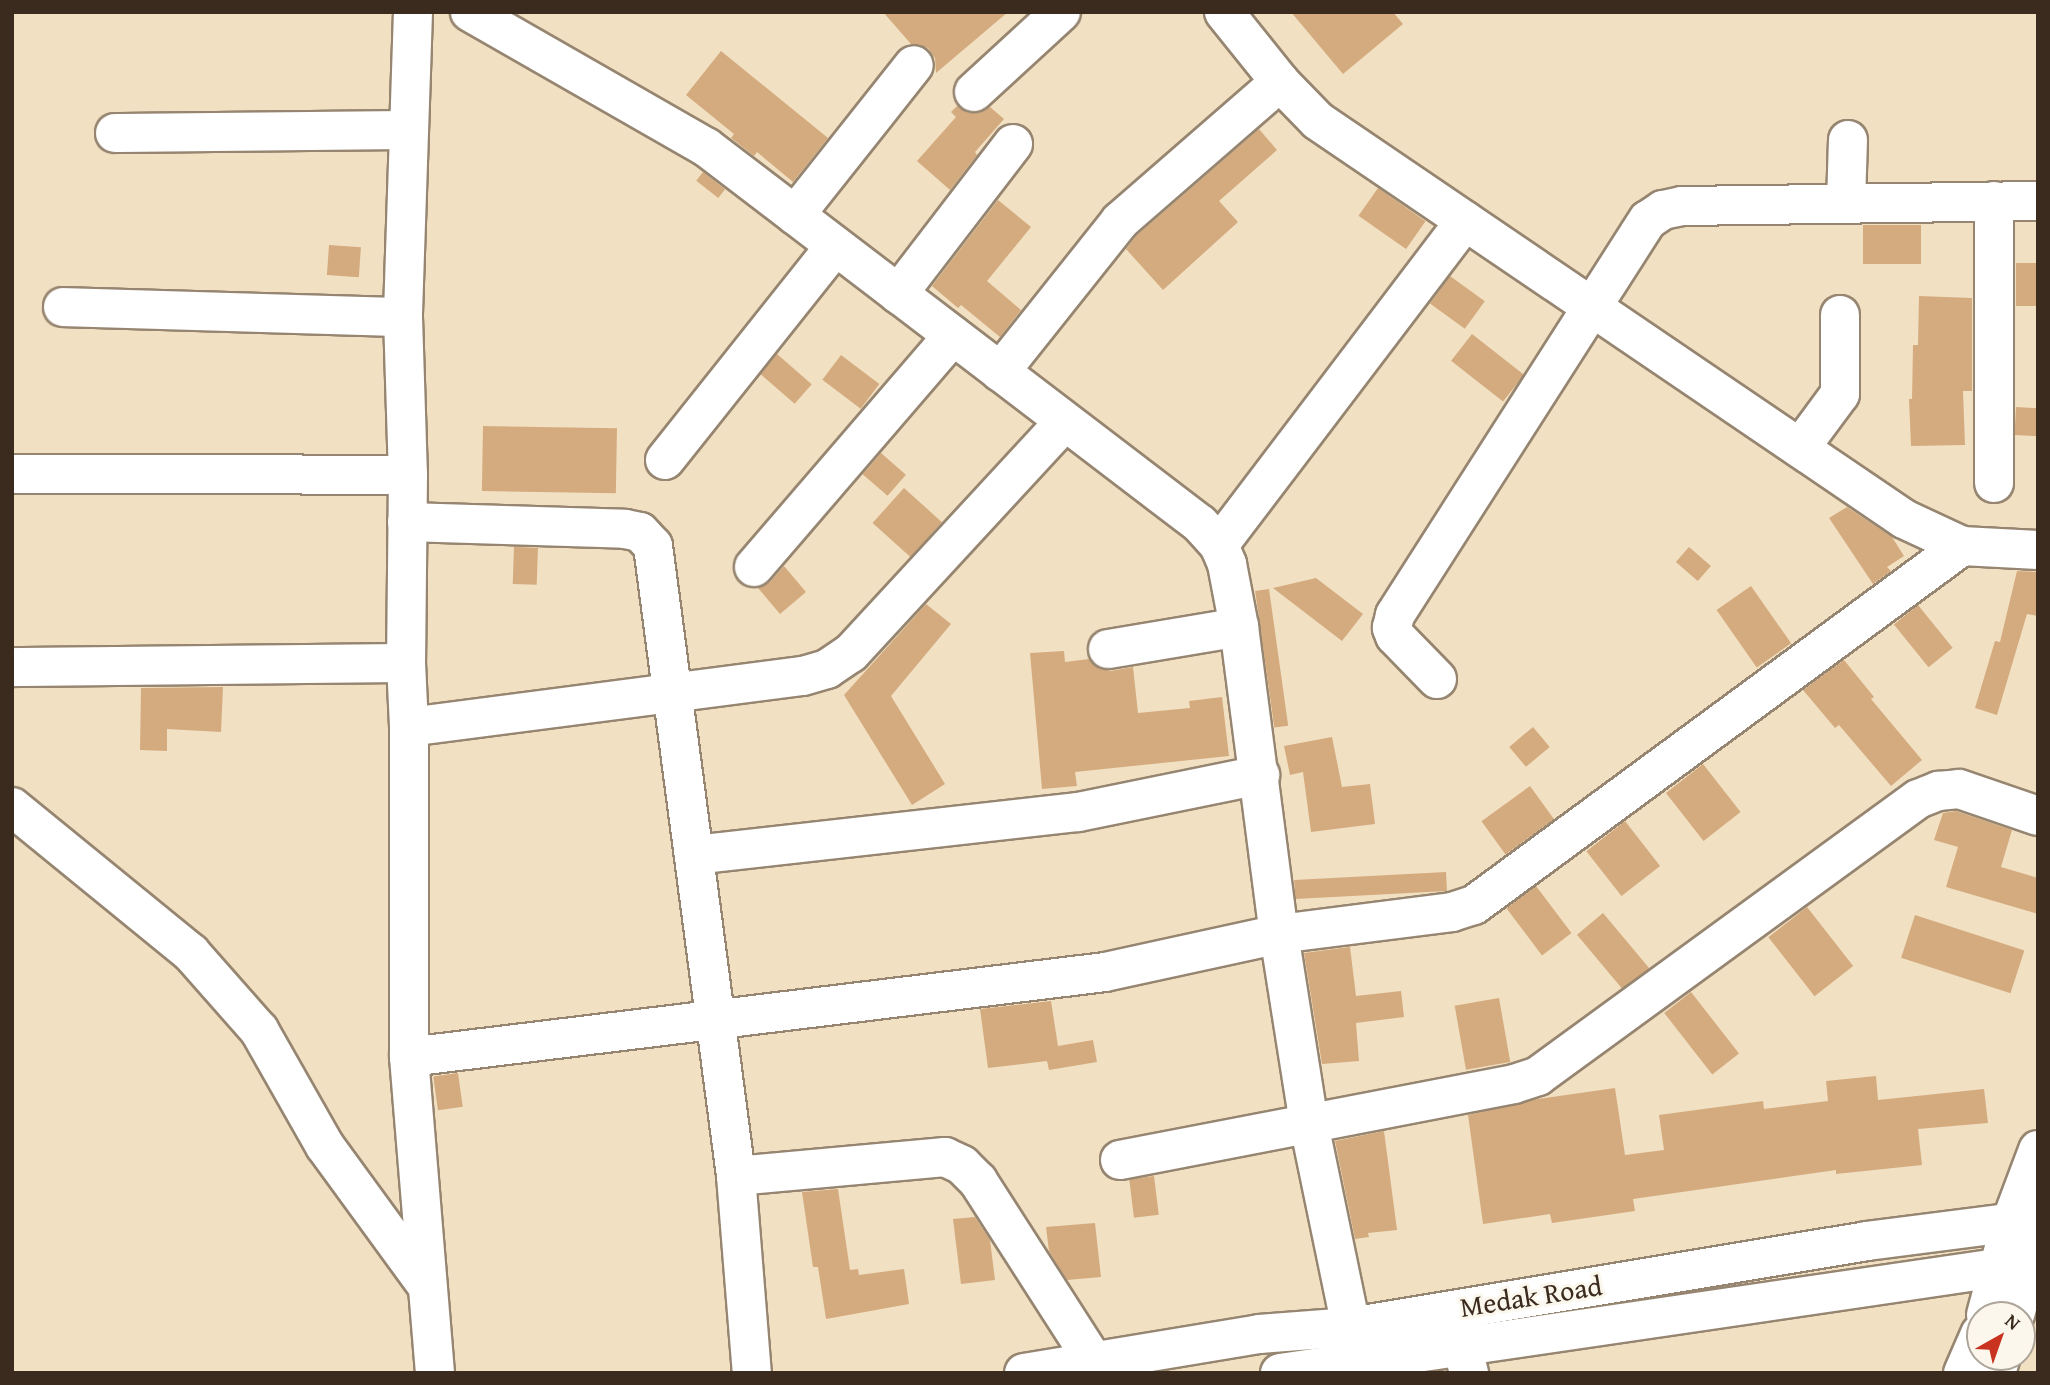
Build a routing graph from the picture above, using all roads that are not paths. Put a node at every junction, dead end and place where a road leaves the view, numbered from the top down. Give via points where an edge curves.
1 (413, 12) edge
2 (471, 12) edge
3 (1061, 12) edge
4 (1224, 12) edge
5 (914, 65) dead end
6 (1280, 82) junction
7 (974, 92) dead end
8 (409, 130) junction
9 (115, 133) dead end
10 (1848, 140) dead end
11 (1013, 144) dead end
12 (1994, 201) junction
13 (2038, 201) edge
14 (1846, 203) junction
15 (795, 215) junction
16 (1465, 221) junction
17 (835, 246) junction
18 (898, 294) junction
19 (64, 307) dead end
20 (1594, 307) junction
21 (1840, 315) dead end
22 (403, 317) junction
23 (953, 336) junction
24 (1000, 372) junction
25 (1064, 422) junction
26 (1800, 448) junction
27 (665, 460) dead end
28 (12, 474) edge
29 (408, 475) junction
30 (1994, 483) dead end
31 (407, 522) junction
32 (1219, 545) junction
33 (1962, 546) junction
34 (2038, 550) edge
35 (754, 567) dead end
36 (1239, 626) junction
37 (1108, 649) dead end
38 (406, 663) junction
39 (12, 667) edge
40 (1437, 679) dead end
41 (671, 691) junction
42 (409, 726) junction
43 (1261, 775) junction
44 (12, 807) edge
45 (2038, 816) edge
46 (694, 855) junction
47 (1279, 934) junction
48 (715, 1017) junction
49 (409, 1057) junction
50 (1309, 1124) junction
51 (2038, 1150) edge
52 (1120, 1160) dead end
53 (736, 1176) junction
54 (2025, 1245) edge
55 (427, 1286) junction
56 (1994, 1301) edge
57 (2017, 1301) edge
58 (1351, 1327) junction
59 (1466, 1359) edge
60 (1094, 1362) junction
61 (1142, 1363) edge
62 (435, 1373) edge
63 (752, 1373) edge
64 (1024, 1373) edge
65 (1280, 1373) edge

1 - 8 street
2 - 15 street via 690,137
3 - 7 street
4 - 6 street
5 - 15 street
6 - 16 street via 1318,121
6 - 24 street via 1120,221
8 - 9 street
8 - 22 street
10 - 14 street
11 - 18 street
12 - 13 street
12 - 14 street
12 - 30 street
14 - 20 street via 1664,209 1648,220
15 - 17 street
16 - 20 street
16 - 32 street
17 - 18 street
17 - 27 street
18 - 23 street
19 - 22 street
20 - 26 street
20 - 40 street via 1395,615 1395,636
21 - 26 street via 1840,394
22 - 29 street
23 - 24 street
23 - 35 street
24 - 25 street
25 - 32 street via 1200,524
25 - 41 street via 851,653 803,676
26 - 33 street via 1904,519
28 - 29 street
29 - 31 street
31 - 38 street
31 - 41 street via 640,532 653,546
32 - 36 street
33 - 34 street
33 - 47 street via 1474,905 1452,912
36 - 37 street
36 - 43 street
38 - 39 street
38 - 42 street
41 - 42 street
41 - 46 street
42 - 49 street
43 - 46 street via 1078,812
43 - 47 street
44 - 55 street via 191,953 259,1030 325,1146
45 - 50 street via 1959,789 1918,799 1538,1076
46 - 48 street
47 - 48 street via 1105,972
47 - 50 street
48 - 49 street
48 - 53 street
49 - 55 street
50 - 52 street
50 - 58 street
51 - 54 street
53 - 60 street via 944,1157 962,1165 978,1181
53 - 63 street
54 - 56 street
54 - 57 street
54 - 58 street, Medak Road via 1867,1241
54 - 59 street
55 - 62 street
58 - 61 street, Medak Road via 1259,1334
59 - 65 street
60 - 61 street, Medak Road
60 - 64 street, Medak Road

